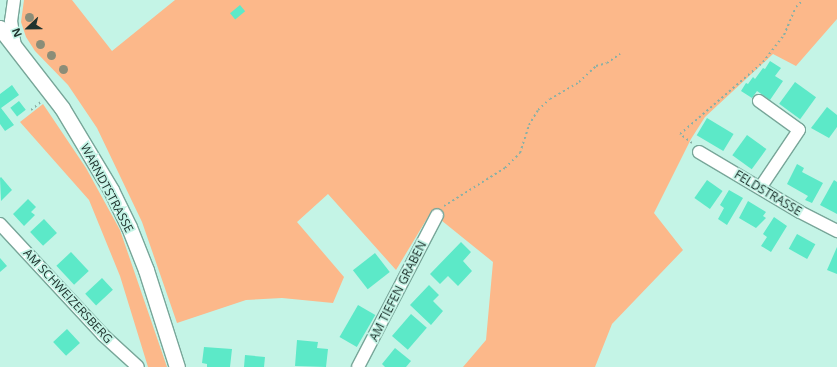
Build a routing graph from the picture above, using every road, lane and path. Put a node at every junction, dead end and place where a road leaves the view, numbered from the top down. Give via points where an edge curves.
1 (14, 0) edge
2 (803, 0) edge
3 (0, 28) edge
4 (16, 47) junction
5 (620, 54) dead end
6 (759, 101) dead end
7 (39, 104) dead end
8 (31, 110) dead end
9 (699, 152) joint
10 (760, 188) junction
11 (437, 215) joint
12 (0, 224) edge
13 (837, 231) edge
14 (138, 367) edge
15 (176, 367) edge
16 (358, 367) edge

1 - 4 street via 11,21
2 - 9 path via 796,7 784,35 763,62 680,134 699,147
3 - 4 main road, WARNDTSTRASSE
4 - 15 main road, WARNDTSTRASSE via 62,108 120,208 146,270
5 - 11 path via 596,66 579,82 550,99 538,110 529,125 520,153 498,174 487,178 446,204
6 - 10 street via 799,130
7 - 8 path
9 - 10 street, FELDSTRASSE
10 - 13 street, FELDSTRASSE
11 - 16 street, AM TIEFEN GRABEN
12 - 14 street, AM SCHWEIZERSBERG via 103,335

